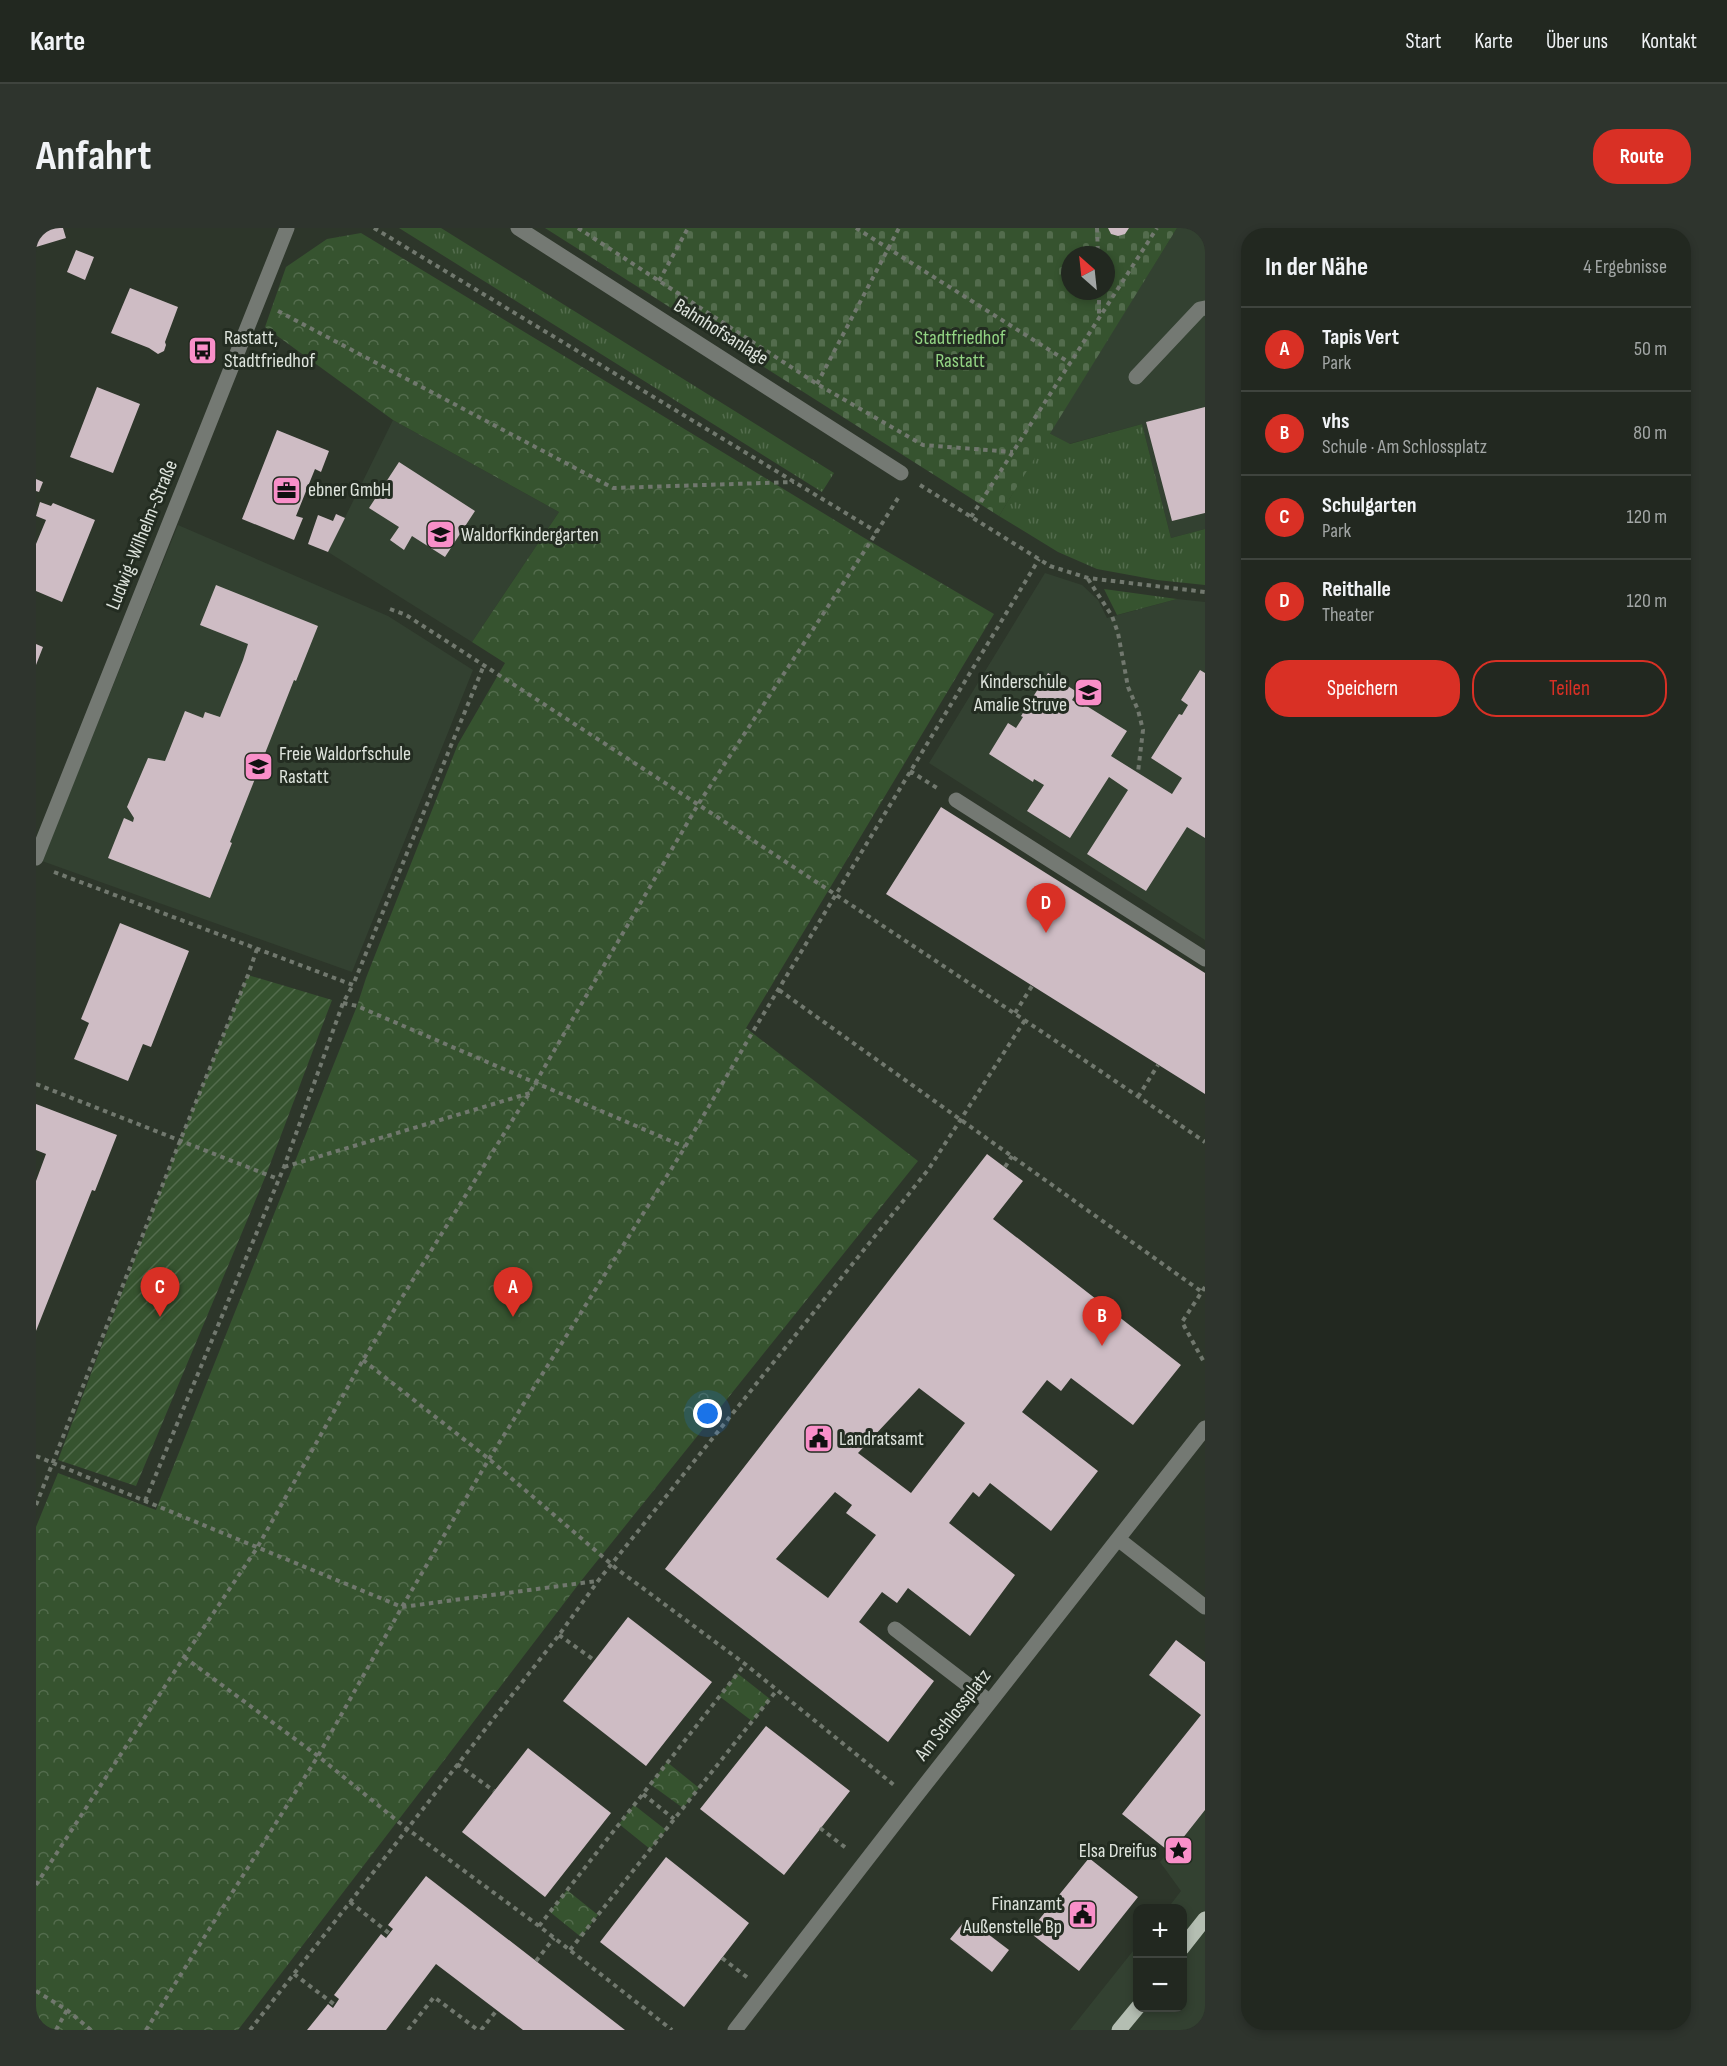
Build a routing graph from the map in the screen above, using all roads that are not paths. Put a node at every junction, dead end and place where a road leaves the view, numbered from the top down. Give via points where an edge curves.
1 (287, 228) edge
2 (518, 228) edge
3 (1205, 308) edge
4 (1136, 377) dead end
5 (906, 476) road end
6 (956, 800) road end
7 (36, 858) edge
8 (1205, 959) edge
9 (1205, 1428) edge
10 (1118, 1539) junction
11 (1205, 1607) edge
12 (895, 1629) dead end
13 (990, 1702) junction
14 (1205, 1919) edge
15 (1187, 1942) edge
16 (1133, 2012) edge
17 (735, 2030) edge
18 (1119, 2030) edge

1 - 7 street, Ludwig-Wilhelm-Straße
2 - 5 street, Bahnhofsanlage
3 - 4 street
6 - 8 street
9 - 10 street, Am Schlossplatz
10 - 11 street
10 - 13 street, Am Schlossplatz
12 - 13 street
13 - 17 street, Am Schlossplatz
14 - 15 main road
16 - 18 main road

